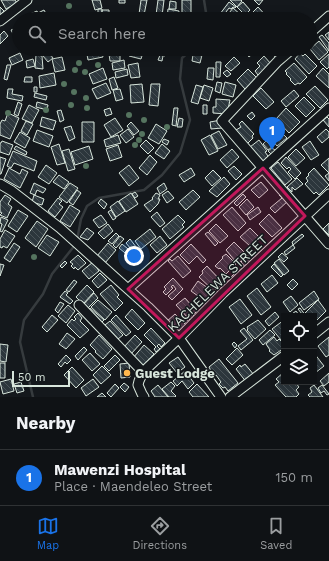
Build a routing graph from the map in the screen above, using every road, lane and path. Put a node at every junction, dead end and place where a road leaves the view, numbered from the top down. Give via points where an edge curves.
1 (27, 0) edge
2 (329, 16) edge
3 (0, 21) edge
4 (317, 27) edge
5 (284, 56) edge
6 (329, 108) edge
7 (263, 168) junction
8 (0, 184) edge
9 (329, 194) edge
10 (305, 216) junction
11 (329, 244) edge
12 (128, 289) junction
13 (79, 306) dead end
14 (329, 322) edge
15 (317, 332) edge
16 (179, 338) junction
17 (281, 358) edge
18 (143, 372) junction
19 (144, 397) edge
20 (221, 397) edge
21 (230, 397) edge

1 - 3 street
2 - 4 street
5 - 7 street via 222,121
6 - 7 street
7 - 10 street
7 - 12 street
8 - 12 street via 60,228
9 - 10 street, KACHELEWA STREET
10 - 11 street
10 - 16 street, KACHELEWA STREET
12 - 16 street
13 - 18 street
14 - 15 street
16 - 18 street, KACHELEWA STREET
16 - 20 street
17 - 21 street
18 - 19 street via 138,385

